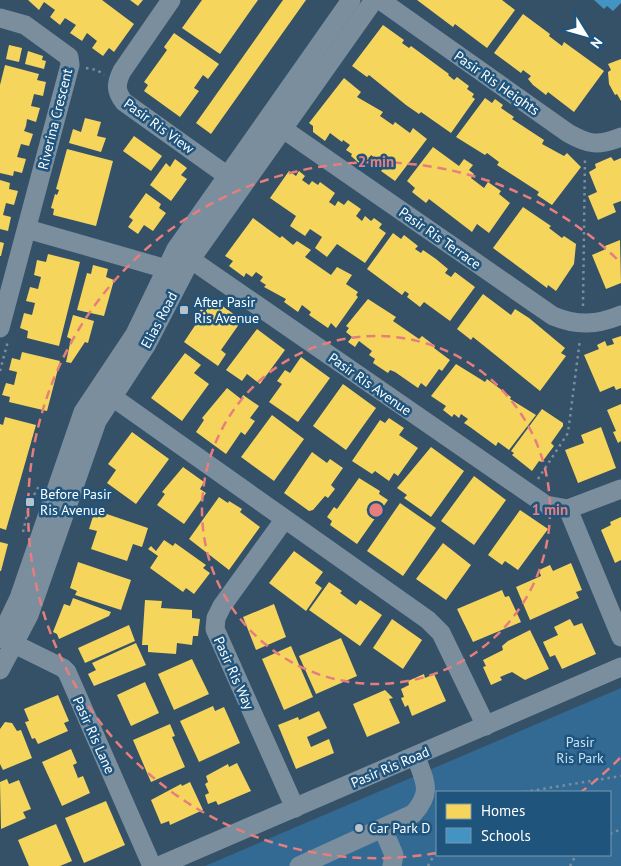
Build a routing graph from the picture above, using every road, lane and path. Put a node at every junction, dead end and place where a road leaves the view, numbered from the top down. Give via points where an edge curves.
1 (171, 0) edge
2 (351, 0) edge
3 (374, 0) edge
4 (380, 0) edge
5 (0, 18) edge
6 (97, 70) dead end
7 (104, 74) dead end
8 (276, 125) junction
9 (621, 137) edge
10 (227, 175) junction
11 (242, 187) junction
12 (27, 230) junction
13 (179, 263) junction
14 (621, 315) edge
15 (4, 334) edge
16 (0, 371) edge
17 (107, 393) junction
18 (621, 489) edge
19 (568, 509) junction
20 (284, 520) junction
21 (621, 637) edge
22 (5, 640) edge
23 (621, 667) edge
24 (0, 670) edge
25 (486, 726) junction
26 (416, 757) junction
27 (621, 776) edge
28 (530, 791) edge
29 (295, 808) junction
30 (383, 829) junction
31 (436, 852) edge
32 (152, 866) edge
33 (159, 866) edge
34 (299, 866) edge
35 (392, 866) edge
36 (428, 866) edge

1 - 10 street, Pasir Ris View via 122,71 117,81 118,96
2 - 8 street, Elias Road
3 - 8 street, Elias Road
4 - 9 street, Pasir Ris Heights via 568,133 595,144
5 - 12 street, Riverina Crescent via 25,25 69,57 70,65
6 - 7 path
8 - 10 street, Elias Road
8 - 11 street, Elias Road
8 - 14 street, Pasir Ris Terrace via 553,316 589,324
10 - 11 street, Pasir Ris View
10 - 13 street, Elias Road
11 - 13 street, Elias Road
12 - 13 street
12 - 15 street, Riverina Crescent
13 - 17 street, Elias Road via 134,334
13 - 19 street, Pasir Ris Avenue via 546,505
15 - 16 path
17 - 20 street
17 - 22 street, Elias Road via 83,412
18 - 19 street
19 - 21 street
20 - 25 street via 428,620 441,633
20 - 29 street, Pasir Ris Way via 222,606 215,629
22 - 24 street, Elias Road
22 - 32 street, Pasir Ris Lane via 67,672
23 - 25 street, Pasir Ris Road
25 - 26 street, Pasir Ris Road
26 - 29 street, Pasir Ris Road
26 - 30 street via 427,789 426,796 413,814
27 - 28 path
29 - 33 street, Pasir Ris Road
30 - 34 street
30 - 35 street via 394,855
31 - 36 path

